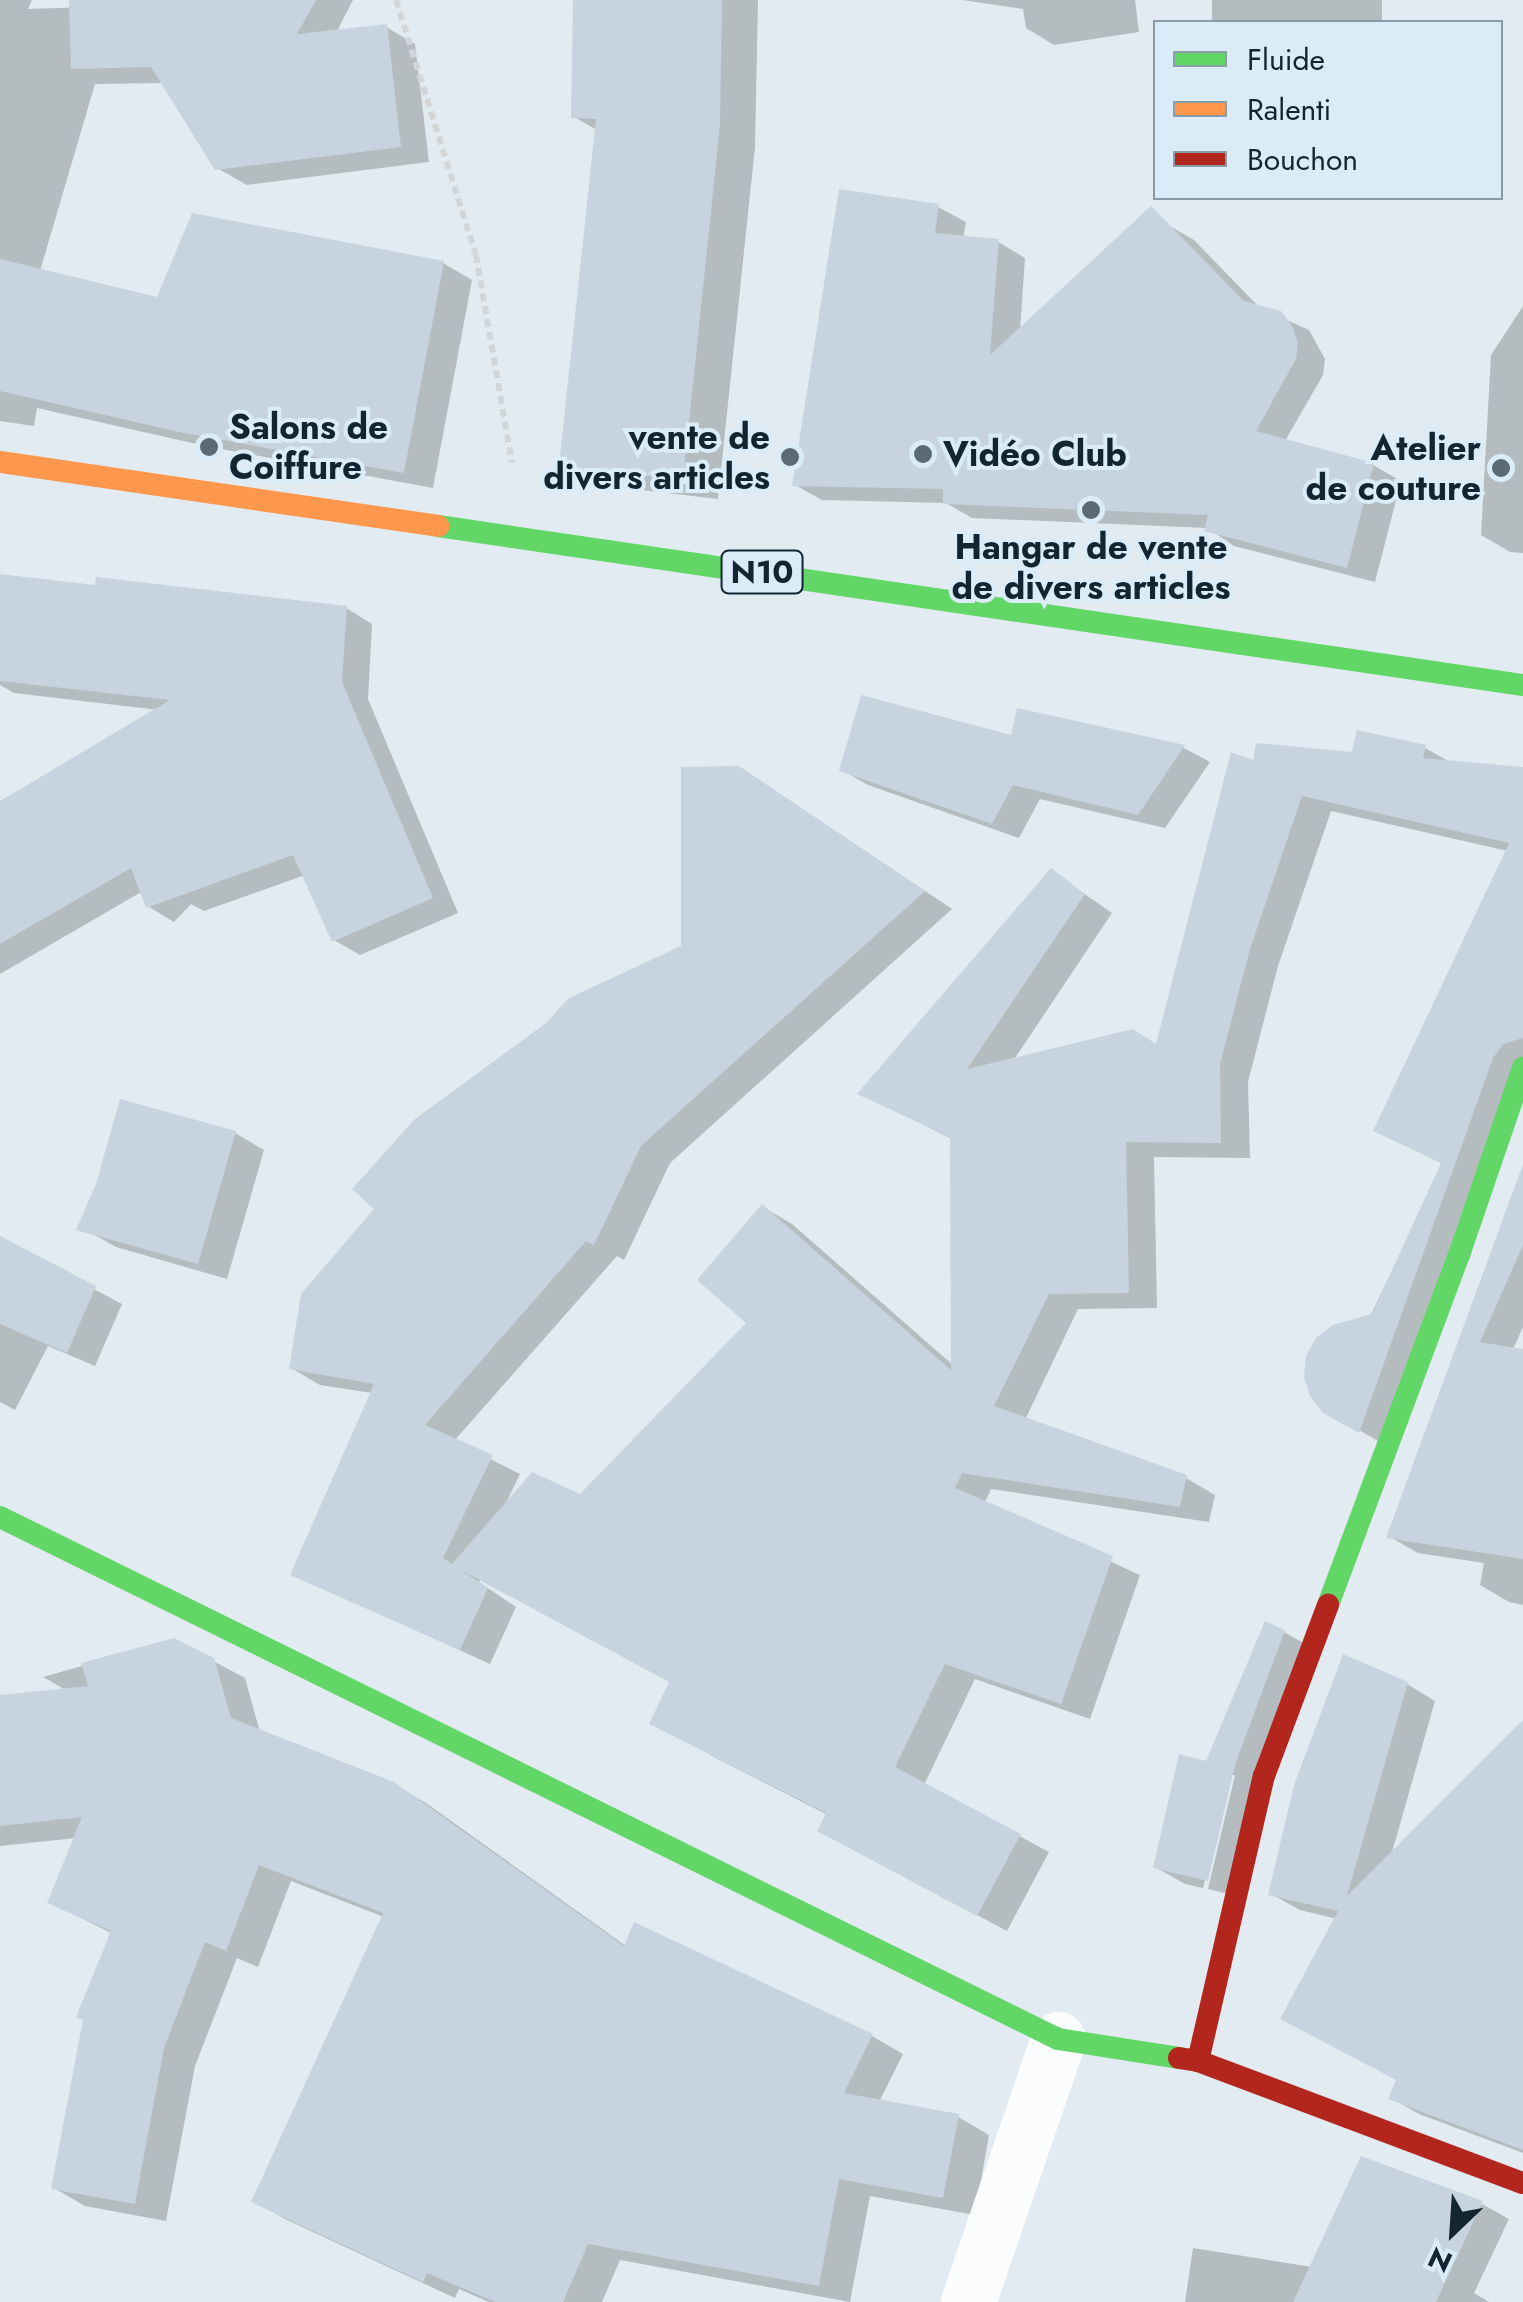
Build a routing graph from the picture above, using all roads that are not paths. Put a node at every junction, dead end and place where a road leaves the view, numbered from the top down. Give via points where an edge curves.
1 (0, 462) edge
2 (1523, 685) edge
3 (1523, 1068) edge
4 (0, 1517) edge
5 (1058, 2039) junction
6 (1198, 2061) junction
7 (1523, 2183) edge
8 (968, 2302) edge

1 - 2 street, N10
3 - 6 street via 1264,1776
4 - 5 street
5 - 6 street
5 - 8 street
6 - 7 street

